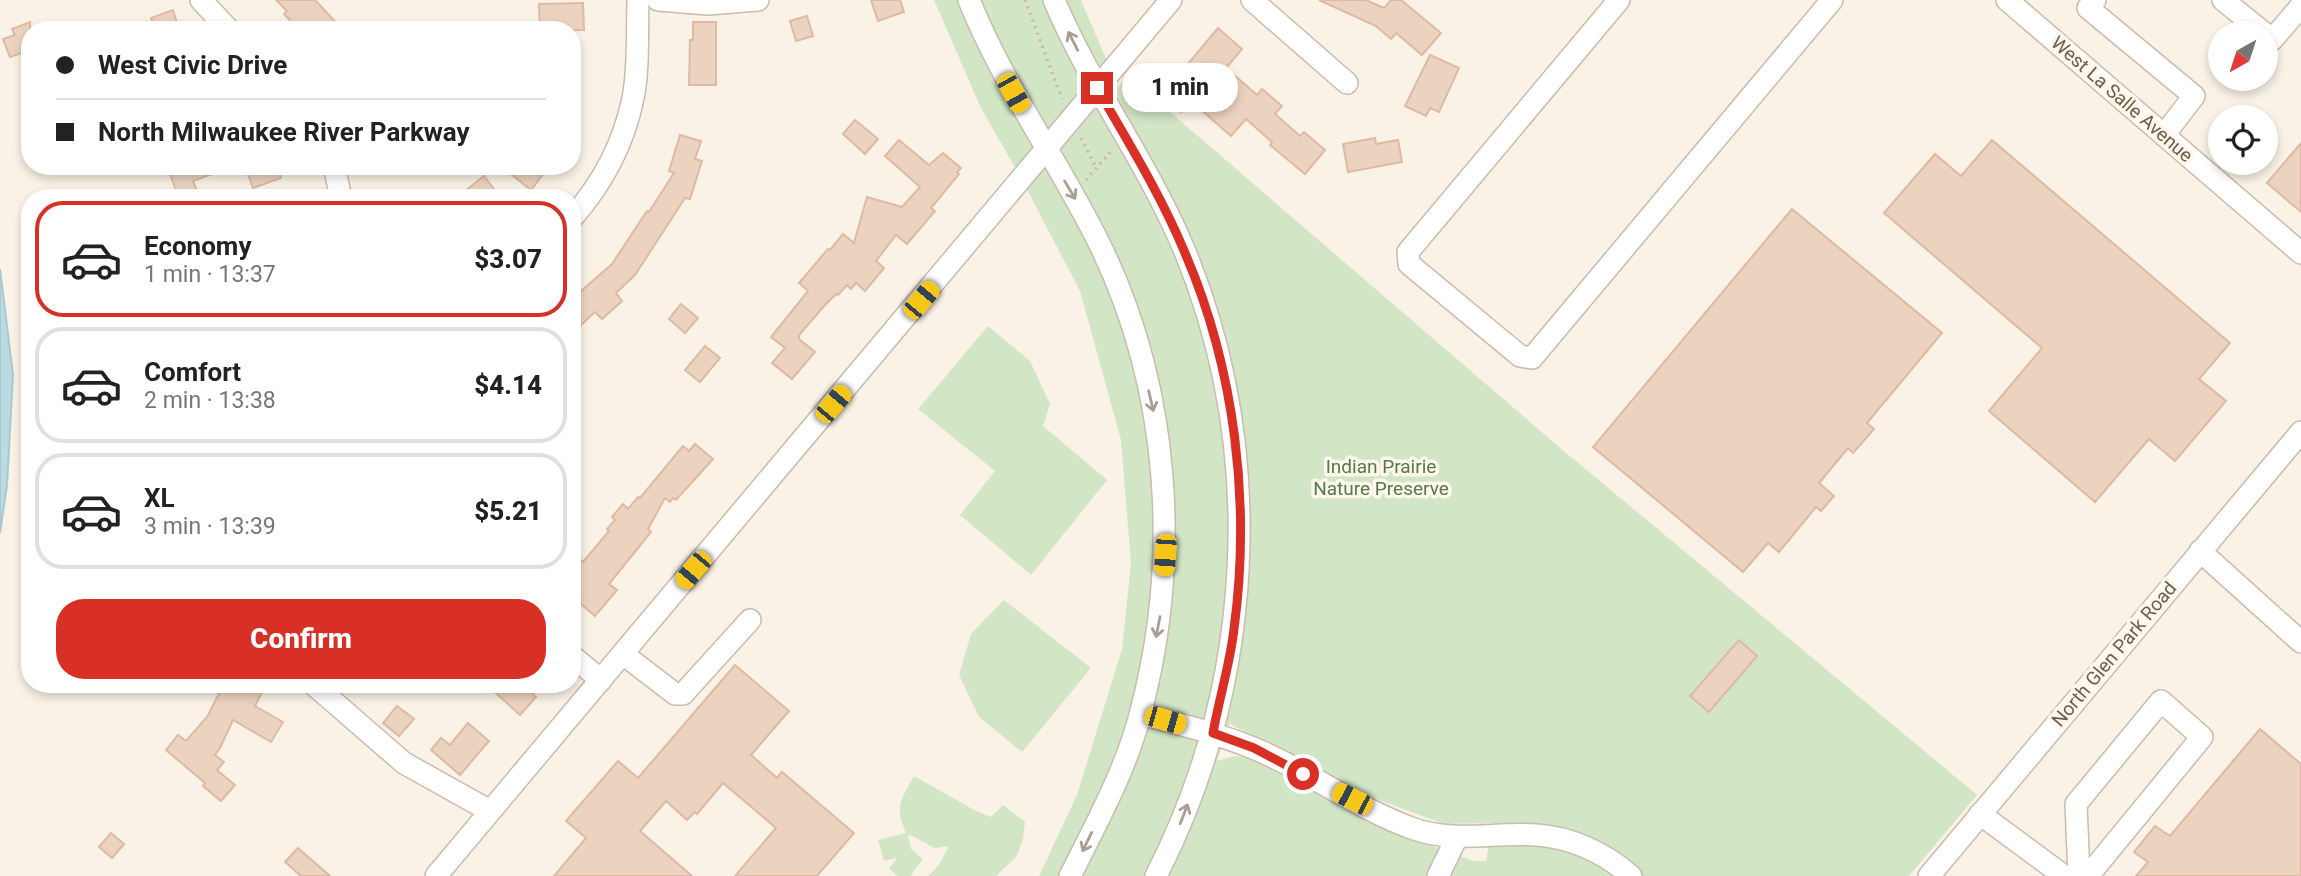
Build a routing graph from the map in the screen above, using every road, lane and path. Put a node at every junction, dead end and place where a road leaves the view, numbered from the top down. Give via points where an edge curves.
1 (201, 0) edge
2 (638, 0) edge
3 (658, 0) edge
4 (758, 0) edge
5 (969, 0) edge
6 (1025, 0) edge
7 (1054, 0) edge
8 (1171, 0) edge
9 (1252, 0) edge
10 (1619, 0) edge
11 (1832, 0) edge
12 (2007, 0) edge
13 (2095, 0) edge
14 (2223, 0) edge
15 (2301, 6) edge
16 (221, 21) edge
17 (2249, 21) edge
18 (2278, 33) edge
19 (1347, 83) dead end
20 (1097, 88) junction
21 (1071, 119) junction
22 (2164, 135) junction
23 (1114, 148) dead end
24 (1046, 151) junction
25 (1096, 168) junction
26 (1079, 188) dead end
27 (581, 208) edge
28 (2301, 253) edge
29 (2301, 432) edge
30 (2200, 551) junction
31 (750, 620) dead end
32 (2301, 642) edge
33 (623, 654) junction
34 (581, 663) edge
35 (601, 680) junction
36 (324, 693) edge
37 (1141, 714) junction
38 (1213, 733) junction
39 (490, 811) junction
40 (1980, 814) junction
41 (1457, 837) junction
42 (436, 876) edge
43 (1070, 876) edge
44 (1156, 876) edge
45 (1438, 876) edge
46 (1631, 876) edge
47 (1929, 876) edge
48 (2064, 876) edge
49 (2079, 876) edge
50 (2088, 876) edge

1 - 16 street
2 - 27 street via 634,97 619,149
3 - 4 street via 708,4
5 - 24 street via 1002,74
6 - 21 path
20 -> 7 street
8 - 20 street
9 - 19 street
10 - 11 street via 1408,252 1409,264 1520,356 1532,358
12 - 22 street, West La Salle Avenue
13 - 22 street via 2088,8 2194,96
14 - 17 street
15 - 18 street
20 - 21 street
20 - 38 street via 1186,254 1230,406 1239,481 1240,556 1234,630
21 - 24 street
21 - 25 path
22 - 28 street, West La Salle Avenue
23 - 25 path
24 - 33 street
24 -> 37 street via 1073,194 1123,302 1154,414 1163,481 1165,555 1161,610
25 - 26 path
29 - 30 street, North Glen Park Road
30 - 32 street
30 - 40 street, North Glen Park Road
31 - 33 street via 683,694 675,694
33 - 35 street
34 - 35 street
35 - 39 street
36 - 39 street via 404,762
37 - 38 street
37 -> 43 street via 1114,786
38 - 41 street via 1254,748 1415,830
44 -> 38 street via 1184,816
39 - 42 street
40 - 47 street, North Glen Park Road
40 - 48 street
41 - 45 street
41 - 46 street via 1537,835 1579,843
49 - 50 street via 2076,804 2161,701 2202,737

